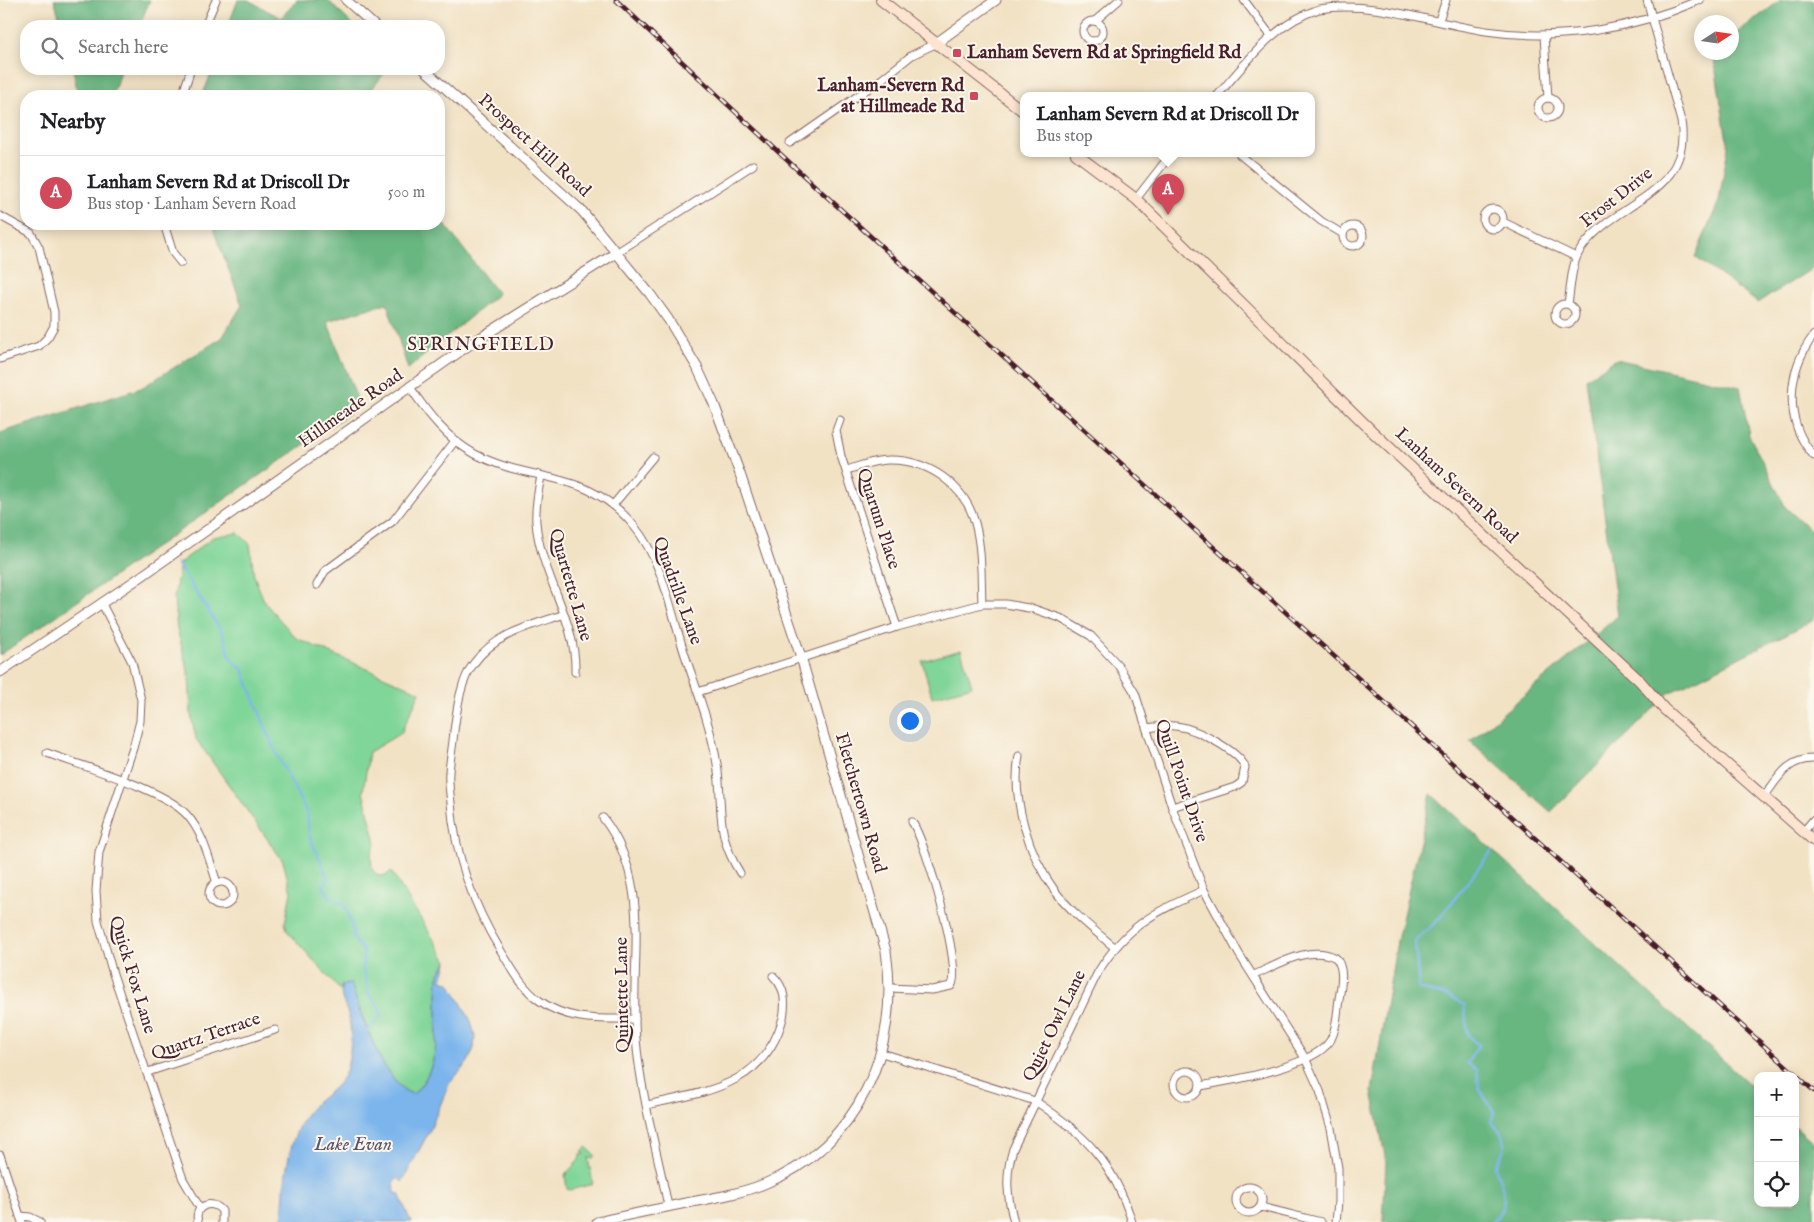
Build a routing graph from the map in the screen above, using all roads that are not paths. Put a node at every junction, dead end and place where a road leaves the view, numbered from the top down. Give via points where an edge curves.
1 (216, 0) edge
2 (346, 0) edge
3 (881, 0) edge
4 (996, 0) edge
5 (1119, 0) edge
6 (1244, 0) edge
7 (1446, 0) edge
8 (1647, 0) edge
9 (1700, 0) edge
10 (1654, 17) junction
11 (208, 20) edge
12 (368, 20) edge
13 (1439, 20) junction
14 (1095, 21) dead end
15 (1271, 36) junction
16 (1544, 36) junction
17 (935, 44) junction
18 (189, 75) edge
19 (431, 75) edge
20 (184, 90) edge
21 (1221, 92) edge
22 (1548, 98) dead end
23 (1020, 109) edge
24 (790, 142) dead end
25 (1080, 157) edge
26 (1169, 157) edge
27 (1243, 157) edge
28 (753, 165) dead end
29 (1136, 199) junction
30 (0, 216) edge
31 (1503, 222) dead end
32 (20, 228) edge
33 (24, 230) edge
34 (166, 230) edge
35 (1343, 234) dead end
36 (616, 253) junction
37 (1576, 257) junction
38 (181, 263) dead end
39 (1568, 304) dead end
40 (1814, 335) edge
41 (0, 359) edge
42 (410, 387) junction
43 (840, 420) dead end
44 (455, 440) junction
45 (1814, 456) edge
46 (653, 457) dead end
47 (847, 470) junction
48 (540, 476) junction
49 (613, 504) junction
50 (317, 584) dead end
51 (102, 604) junction
52 (982, 604) junction
53 (562, 615) junction
54 (897, 627) junction
55 (801, 657) junction
56 (0, 672) edge
57 (575, 672) dead end
58 (698, 692) junction
59 (1147, 728) junction
60 (47, 753) dead end
61 (1019, 756) dead end
62 (1814, 758) edge
63 (122, 781) junction
64 (1764, 796) junction
65 (1172, 807) junction
66 (602, 818) dead end
67 (1814, 819) edge
68 (912, 822) dead end
69 (1804, 831) junction
70 (1814, 840) edge
71 (740, 873) dead end
72 (217, 882) dead end
73 (1204, 890) junction
74 (1114, 947) junction
75 (1254, 975) junction
76 (773, 976) dead end
77 (890, 988) junction
78 (635, 1018) junction
79 (275, 1030) dead end
80 (882, 1053) junction
81 (1305, 1058) junction
82 (148, 1072) junction
83 (1200, 1086) dead end
84 (1035, 1100) junction
85 (647, 1105) junction
86 (0, 1155) edge
87 (668, 1206) junction
88 (1261, 1206) dead end
89 (200, 1208) junction
90 (21, 1219) edge
91 (40, 1222) edge
92 (198, 1222) edge
93 (222, 1222) edge
94 (598, 1222) edge
95 (1014, 1222) edge
96 (1132, 1222) edge
97 (1321, 1222) edge
98 (1336, 1222) edge

1 - 11 street
2 - 12 street
3 - 17 main road
4 - 17 street
5 - 14 street
6 - 15 street
7 - 13 street
8 - 10 street, Frost Drive
9 - 10 street
10 - 16 street via 1577,33
10 - 37 street, Frost Drive via 1681,121 1682,138 1677,161 1657,188 1598,231
13 - 15 street via 1386,8 1346,4 1305,15 1287,23
13 - 16 street via 1485,31
15 - 21 street
16 - 22 street
17 - 23 main road
17 - 24 street via 912,55
18 - 20 street
19 - 36 street, Prospect Hill Road via 582,211
25 - 29 main road, Lanham Severn Road
26 - 29 street
27 - 35 street via 1321,221
28 - 36 street, Hillmeade Road
29 - 64 main road, Lanham Severn Road via 1374,433 1640,681 1664,710
30 - 32 street
31 - 37 street
33 - 41 street via 31,234 39,247 54,312 54,326 39,346
34 - 38 street
36 - 42 street, Hillmeade Road via 494,328
36 - 55 street, Fletchertown Road via 668,320 697,367 714,404
37 - 39 street
40 - 45 street via 1799,357 1791,396 1799,432
42 - 44 street, Quadrille Lane via 433,419
42 - 51 street, Hillmeade Road
43 - 47 street, Quarum Place via 837,440
44 - 48 street, Quadrille Lane via 478,455
44 - 50 street via 393,522 325,571
46 - 49 street
47 - 52 street via 888,460 910,462 928,468 957,489 971,511 977,530
47 - 54 street, Quarum Place
48 - 49 street, Quadrille Lane via 570,481
48 - 53 street, Quartette Lane via 536,522 544,560
49 - 58 street, Quadrille Lane via 634,525 652,557
51 - 56 street, Hillmeade Road
51 - 63 street, Quick Fox Lane via 132,662 140,689 138,727
52 - 54 street, Quill Point Drive
52 - 59 street, Quill Point Drive via 1040,610 1072,623 1091,636 1128,681
53 - 57 street, Quartette Lane via 572,645
53 - 78 street via 502,638 480,656 468,673 458,709 448,773 455,843 484,922 515,974 532,994 548,1006 569,1015
54 - 55 street, Quill Point Drive
55 - 58 street, Quill Point Drive
55 - 77 street, Fletchertown Road via 880,928
58 - 71 street, Quadrille Lane via 717,764 722,831 729,856
59 - 65 street, Quill Point Drive
59 - 65 street via 1177,726 1196,731 1240,758 1245,767 1244,778 1235,787
60 - 63 street
61 - 74 street via 1017,776 1022,808 1028,837 1039,863 1061,899
62 - 64 street via 1791,763
63 - 72 street via 163,797 186,814 200,835
63 - 82 street, Quick Fox Lane via 99,852 96,904 103,942
64 - 69 main road, Lanham Severn Road
65 - 73 street, Quill Point Drive
66 - 78 street, Quintette Lane via 619,844 635,903 638,939
67 - 69 street
68 - 77 street via 919,834 938,898 955,976 950,986 938,990
69 - 70 main road, Lanham Severn Road
73 - 74 street, Quiet Owl Lane via 1159,910
73 - 75 street, Quill Point Drive
74 - 84 street, Quiet Owl Lane via 1098,972
75 - 81 street, Quill Point Drive
75 - 81 street via 1304,954 1330,955 1339,962 1342,980 1334,1032 1326,1045
76 - 85 street via 783,989 784,1007 774,1040 761,1059 724,1087
77 - 80 street, Fletchertown Road
78 - 85 street, Quintette Lane
79 - 82 street, Quartz Terrace
80 - 84 street
80 - 87 street, Fletchertown Road via 852,1114 806,1160 753,1188
81 - 83 street via 1257,1076
81 - 98 street, Quill Point Drive via 1320,1091 1332,1135 1339,1184
82 - 89 street, Quick Fox Lane via 183,1179
84 - 95 street, Quiet Owl Lane via 1009,1163 1007,1188
84 - 96 street via 1072,1125 1090,1143 1108,1167
85 - 87 street, Quintette Lane
86 - 90 street
87 - 94 street, Fletchertown Road
88 - 97 street
89 - 92 street
89 - 93 street via 209,1204 218,1207 223,1216
90 - 91 street via 30,1217

